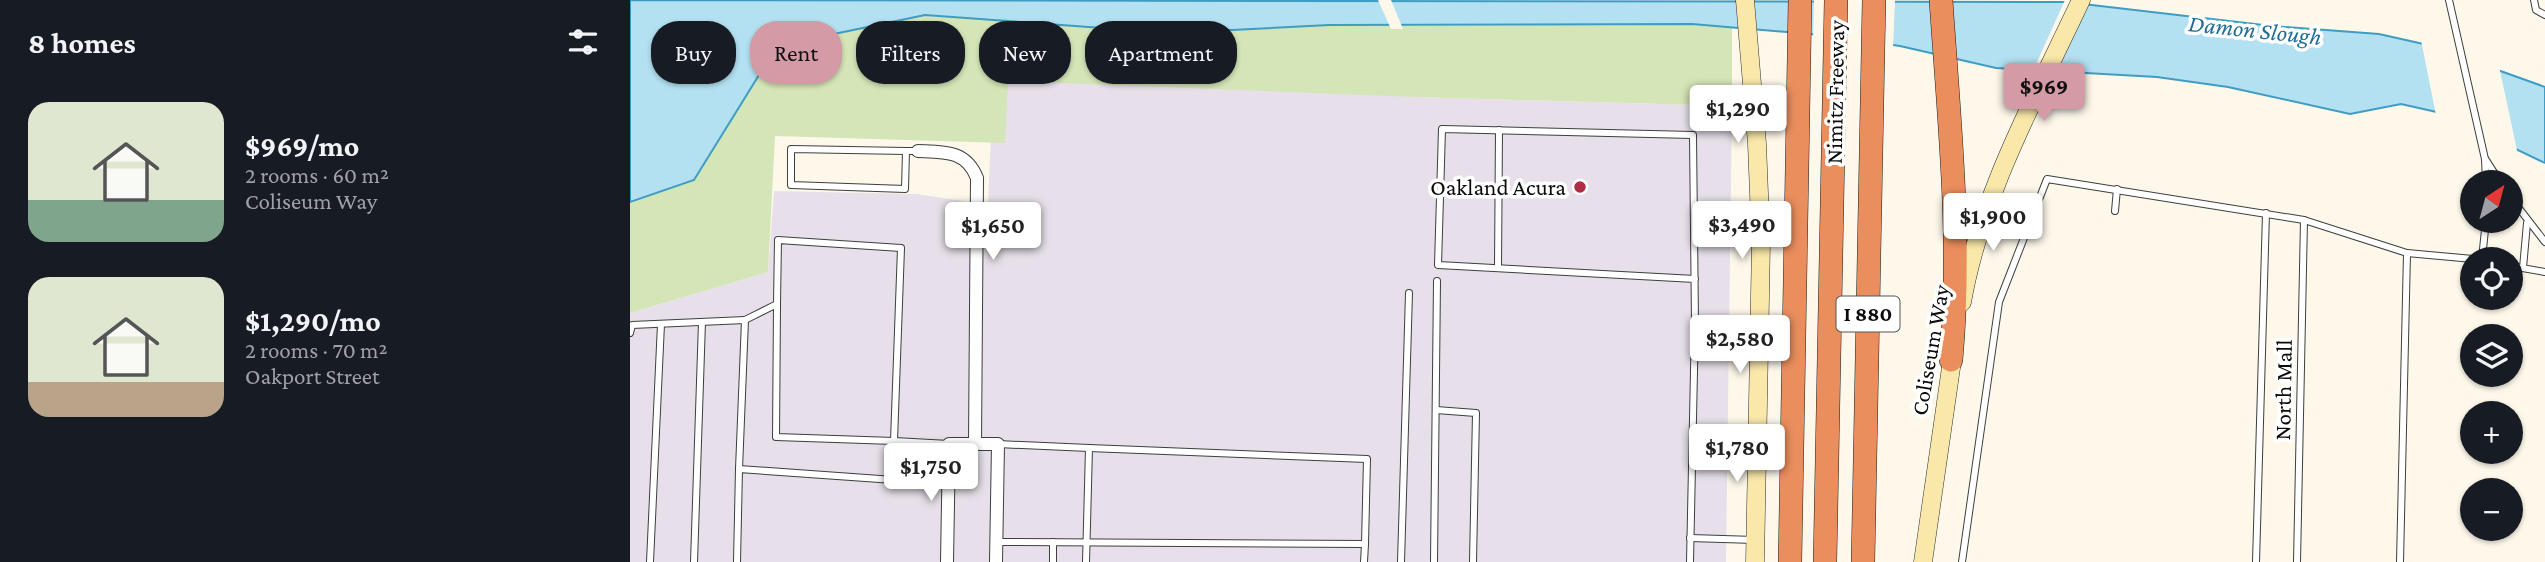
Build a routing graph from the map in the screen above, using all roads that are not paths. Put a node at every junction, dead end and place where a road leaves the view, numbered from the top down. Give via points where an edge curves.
1 (1745, 0) edge
2 (1800, 0) edge
3 (1836, 0) edge
4 (1874, 0) edge
5 (1941, 0) edge
6 (2081, 0) edge
7 (2534, 0) edge
8 (2451, 2) edge
9 (2545, 15) edge
10 (1499, 130) junction
11 (912, 151) junction
12 (2485, 156) junction
13 (2486, 170) edge
14 (2493, 170) edge
15 (2116, 189) junction
16 (2115, 211) dead end
17 (2266, 213) junction
18 (2524, 218) edge
19 (2304, 220) junction
20 (2527, 223) junction
21 (2545, 242) edge
22 (2407, 253) junction
23 (2460, 258) edge
24 (1498, 268) junction
25 (2523, 268) joint
26 (2545, 272) edge
27 (1695, 279) junction
28 (1437, 281) dead end
29 (1409, 293) dead end
30 (777, 304) junction
31 (745, 320) junction
32 (702, 322) junction
33 (1695, 323) junction
34 (661, 324) junction
35 (1760, 326) junction
36 (630, 333) edge
37 (1951, 360) junction
38 (1436, 410) junction
39 (894, 441) junction
40 (949, 444) junction
41 (975, 444) junction
42 (998, 444) junction
43 (1089, 448) junction
44 (739, 469) junction
45 (894, 480) dead end
46 (1690, 538) junction
47 (1755, 540) junction
48 (996, 542) junction
49 (1053, 542) junction
50 (1087, 543) junction
51 (1364, 544) junction
52 (650, 562) edge
53 (694, 562) edge
54 (737, 562) edge
55 (947, 562) edge
56 (996, 562) edge
57 (1053, 562) edge
58 (1086, 562) edge
59 (1364, 562) edge
60 (1401, 562) edge
61 (1434, 562) edge
62 (1473, 562) edge
63 (1690, 562) edge
64 (1755, 562) edge
65 (1790, 562) edge
66 (1825, 562) edge
67 (1863, 562) edge
68 (1923, 562) edge
69 (1962, 562) edge
70 (2256, 562) edge
71 (2297, 562) edge
72 (2400, 562) edge

1 - 35 street via 1760,199
2 - 65 highway
3 - 66 highway, Nimitz Freeway / I 880
4 - 67 highway, Nimitz Freeway / I 880
5 - 37 highway via 1956,238
6 - 37 street, Coliseum Way via 1988,206 1964,290
7 - 9 lane via 2536,10
8 - 12 lane
10 - 24 lane
10 - 24 lane via 1442,129 1438,265
10 - 27 lane via 1693,135
11 - 11 lane via 791,149 791,185 905,189
11 - 41 street via 950,152 964,158 977,178
12 - 13 lane
12 - 14 lane
15 - 16 lane
15 - 17 lane
15 - 69 lane via 2047,179 1999,302
17 - 19 lane
17 - 70 lane
18 - 20 lane
19 - 22 lane
19 - 71 lane, North Mall
20 - 21 lane
20 - 25 lane
22 - 23 lane
22 - 72 lane
24 - 27 lane
25 - 26 lane
27 - 33 lane
28 - 38 lane
29 - 60 lane
30 - 31 lane
30 - 39 lane via 776,437
30 - 39 lane via 778,240 901,248
31 - 32 lane
31 - 44 lane
32 - 34 lane
32 - 53 lane
33 - 35 lane
33 - 46 lane
34 - 36 lane via 632,325
34 - 52 lane
35 - 47 street
37 - 68 street, Coliseum Way
38 - 61 lane
38 - 62 lane via 1476,413
39 - 40 lane
40 - 41 street
40 - 55 street
41 - 42 street
42 - 43 lane
42 - 48 street
43 - 50 lane
43 - 51 lane via 1367,459
44 - 45 lane
44 - 54 lane
46 - 47 lane
46 - 63 lane
47 - 64 street
48 - 49 lane
48 - 56 street
49 - 50 lane
49 - 57 lane
50 - 51 lane
50 - 58 lane
51 - 59 lane

